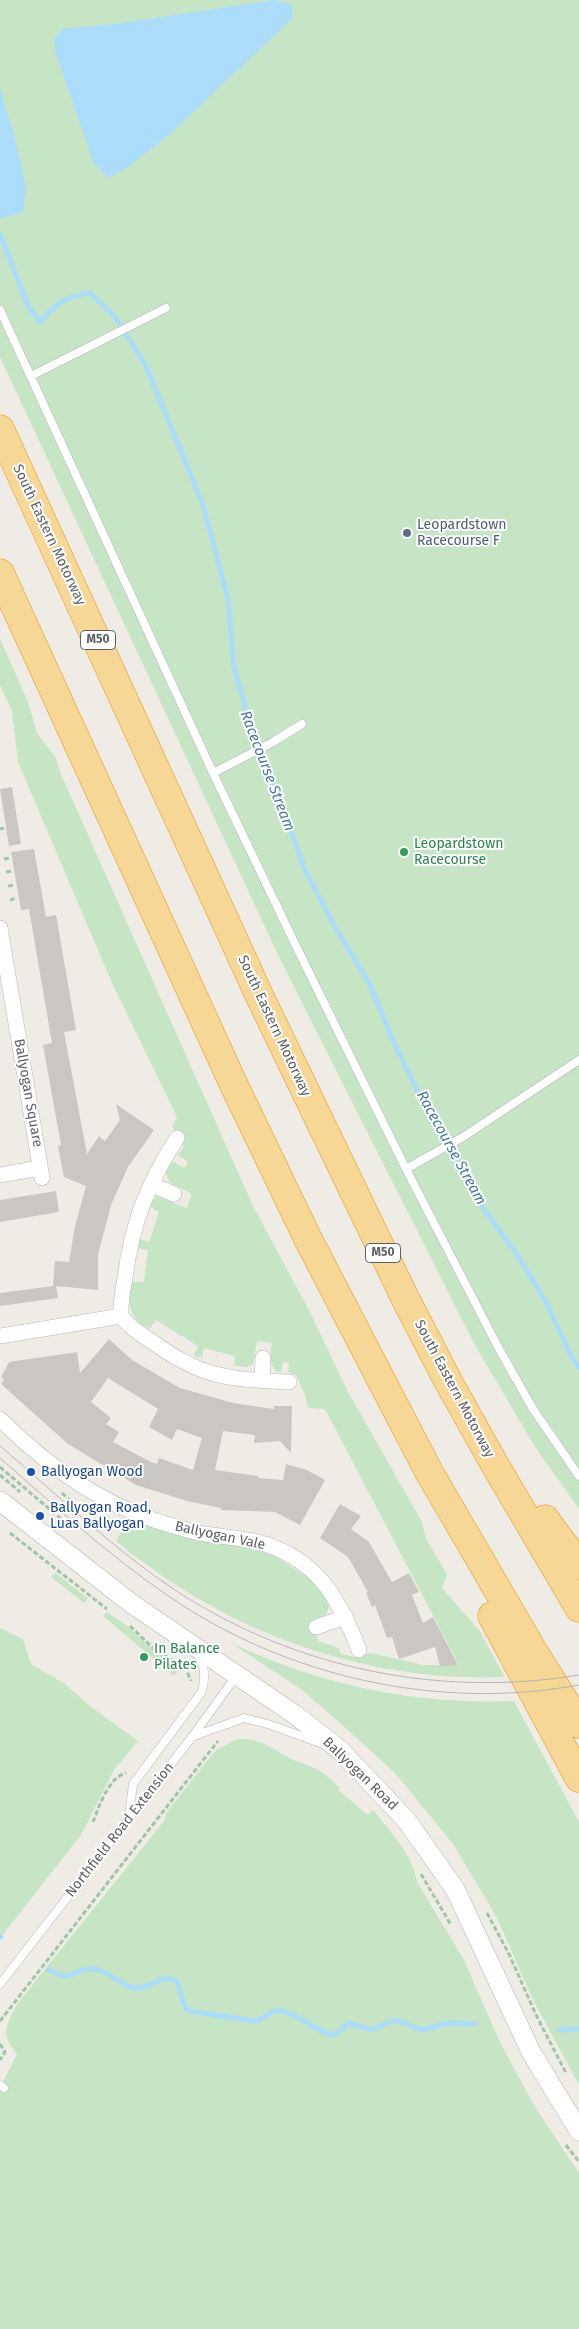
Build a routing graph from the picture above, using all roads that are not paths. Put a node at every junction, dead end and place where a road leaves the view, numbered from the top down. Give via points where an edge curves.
1 (166, 308) dead end
2 (0, 310) edge
3 (31, 376) junction
4 (0, 429) edge
5 (0, 572) edge
6 (302, 724) dead end
7 (213, 773) junction
8 (126, 851) junction
9 (210, 886) junction
10 (0, 928) edge
11 (2, 949) edge
12 (15, 1019) junction
13 (0, 1021) edge
14 (579, 1060) edge
15 (177, 1138) dead end
16 (406, 1168) junction
17 (0, 1175) edge
18 (152, 1185) junction
19 (174, 1194) dead end
20 (121, 1316) junction
21 (0, 1336) edge
22 (264, 1358) dead end
23 (262, 1380) junction
24 (289, 1382) dead end
25 (0, 1420) edge
26 (579, 1476) edge
27 (0, 1501) edge
28 (579, 1565) edge
29 (579, 1608) edge
30 (346, 1617) junction
31 (316, 1627) dead end
32 (359, 1650) dead end
33 (189, 1653) junction
34 (238, 1675) junction
35 (579, 1724) edge
36 (192, 1737) junction
37 (340, 1750) junction
38 (579, 1778) edge
39 (129, 1819) junction
40 (0, 1984) edge
41 (579, 2131) edge

1 - 3 lane
2 - 3 lane
3 - 7 lane
4 - 9 highway, South Eastern Motorway / M50
5 - 8 highway
6 - 7 lane
7 - 16 lane
8 - 35 highway via 268,1158 369,1360 429,1472
8 - 38 highway via 134,897 301,1258 343,1342
9 - 28 highway via 272,990 472,1401 505,1458
9 - 29 highway, South Eastern Motorway / M50 via 319,1122 415,1317 495,1465
10 - 11 street, Ballyogan Square
11 - 12 street, Ballyogan Square
12 - 13 street, Ballyogan Square
12 - 17 street, Ballyogan Square via 41,1173
14 - 16 lane via 462,1137
15 - 18 street
16 - 26 lane via 498,1347 533,1409
18 - 19 street
18 - 20 street via 131,1236
20 - 21 street
20 - 23 street via 131,1327 197,1369 224,1377
22 - 23 street
23 - 24 street
25 - 30 street, Ballyogan Vale via 55,1468 108,1501 176,1527 258,1542 294,1559 327,1585
27 - 33 street, Ballyogan Road
30 - 31 street
30 - 32 street, Ballyogan Vale
33 - 34 street, Ballyogan Road
33 - 39 lane via 204,1665 205,1680 201,1693 133,1784
34 - 36 lane, Northfield Road Extension
34 - 37 street, Ballyogan Road
36 - 37 lane via 244,1718
36 - 39 lane, Northfield Road Extension
37 - 41 street, Ballyogan Road via 407,1821 455,1889 531,2052
39 - 40 lane, Northfield Road Extension

